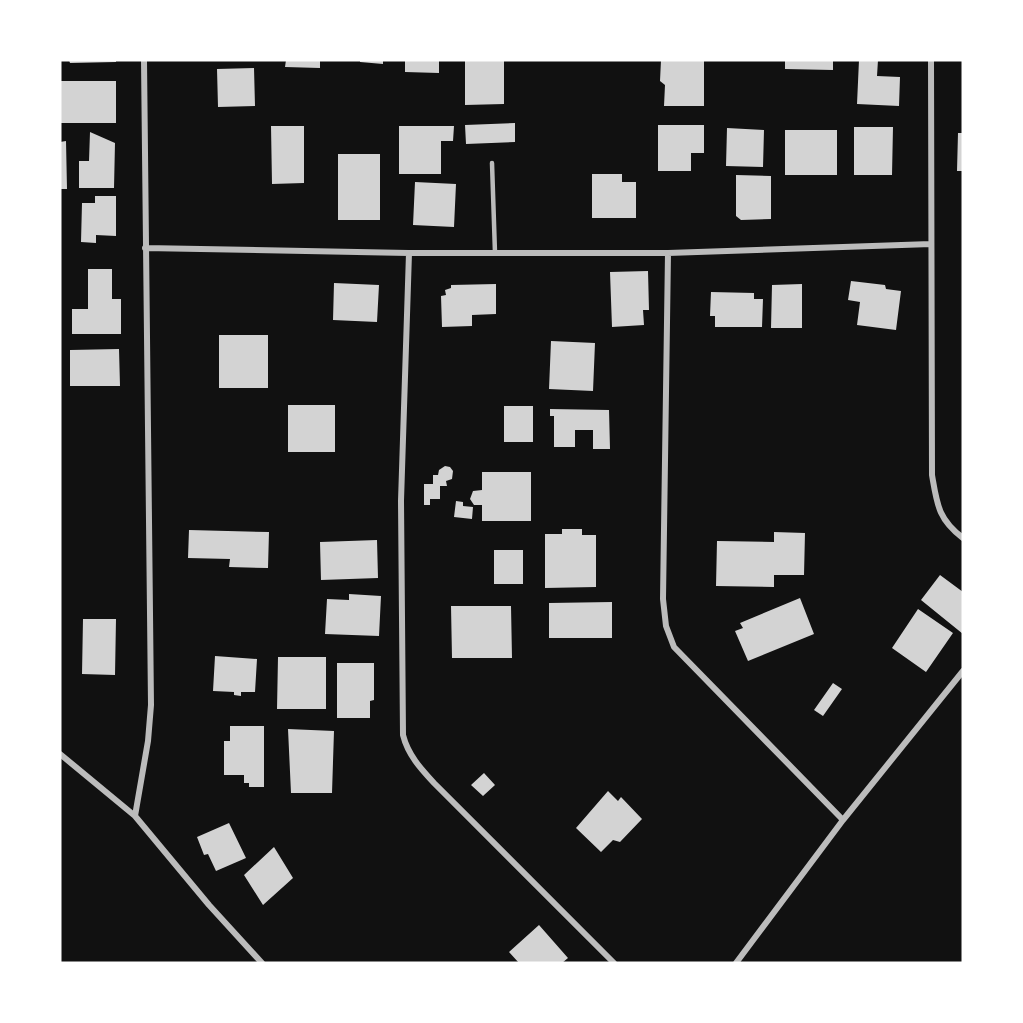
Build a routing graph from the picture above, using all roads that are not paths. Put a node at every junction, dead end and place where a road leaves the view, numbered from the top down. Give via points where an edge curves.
1 (144, 60) edge
2 (931, 60) edge
3 (492, 163) dead end
4 (931, 244) junction
5 (145, 248) junction
6 (409, 253) junction
7 (495, 253) junction
8 (668, 254) junction
9 (963, 538) edge
10 (963, 671) edge
11 (60, 754) edge
12 (135, 816) junction
13 (843, 820) junction
14 (262, 963) edge
15 (614, 963) edge
16 (736, 963) edge

1 - 5 street
2 - 4 street
3 - 7 lane
4 - 8 street
4 - 9 street via 932,475 938,509 952,530
5 - 6 street
5 - 12 street via 151,705
6 - 7 street
6 - 15 street via 401,501 404,742 434,783
7 - 8 street
8 - 13 street via 663,599 666,626 674,647
10 - 13 street
11 - 12 street
12 - 14 street
13 - 16 street

